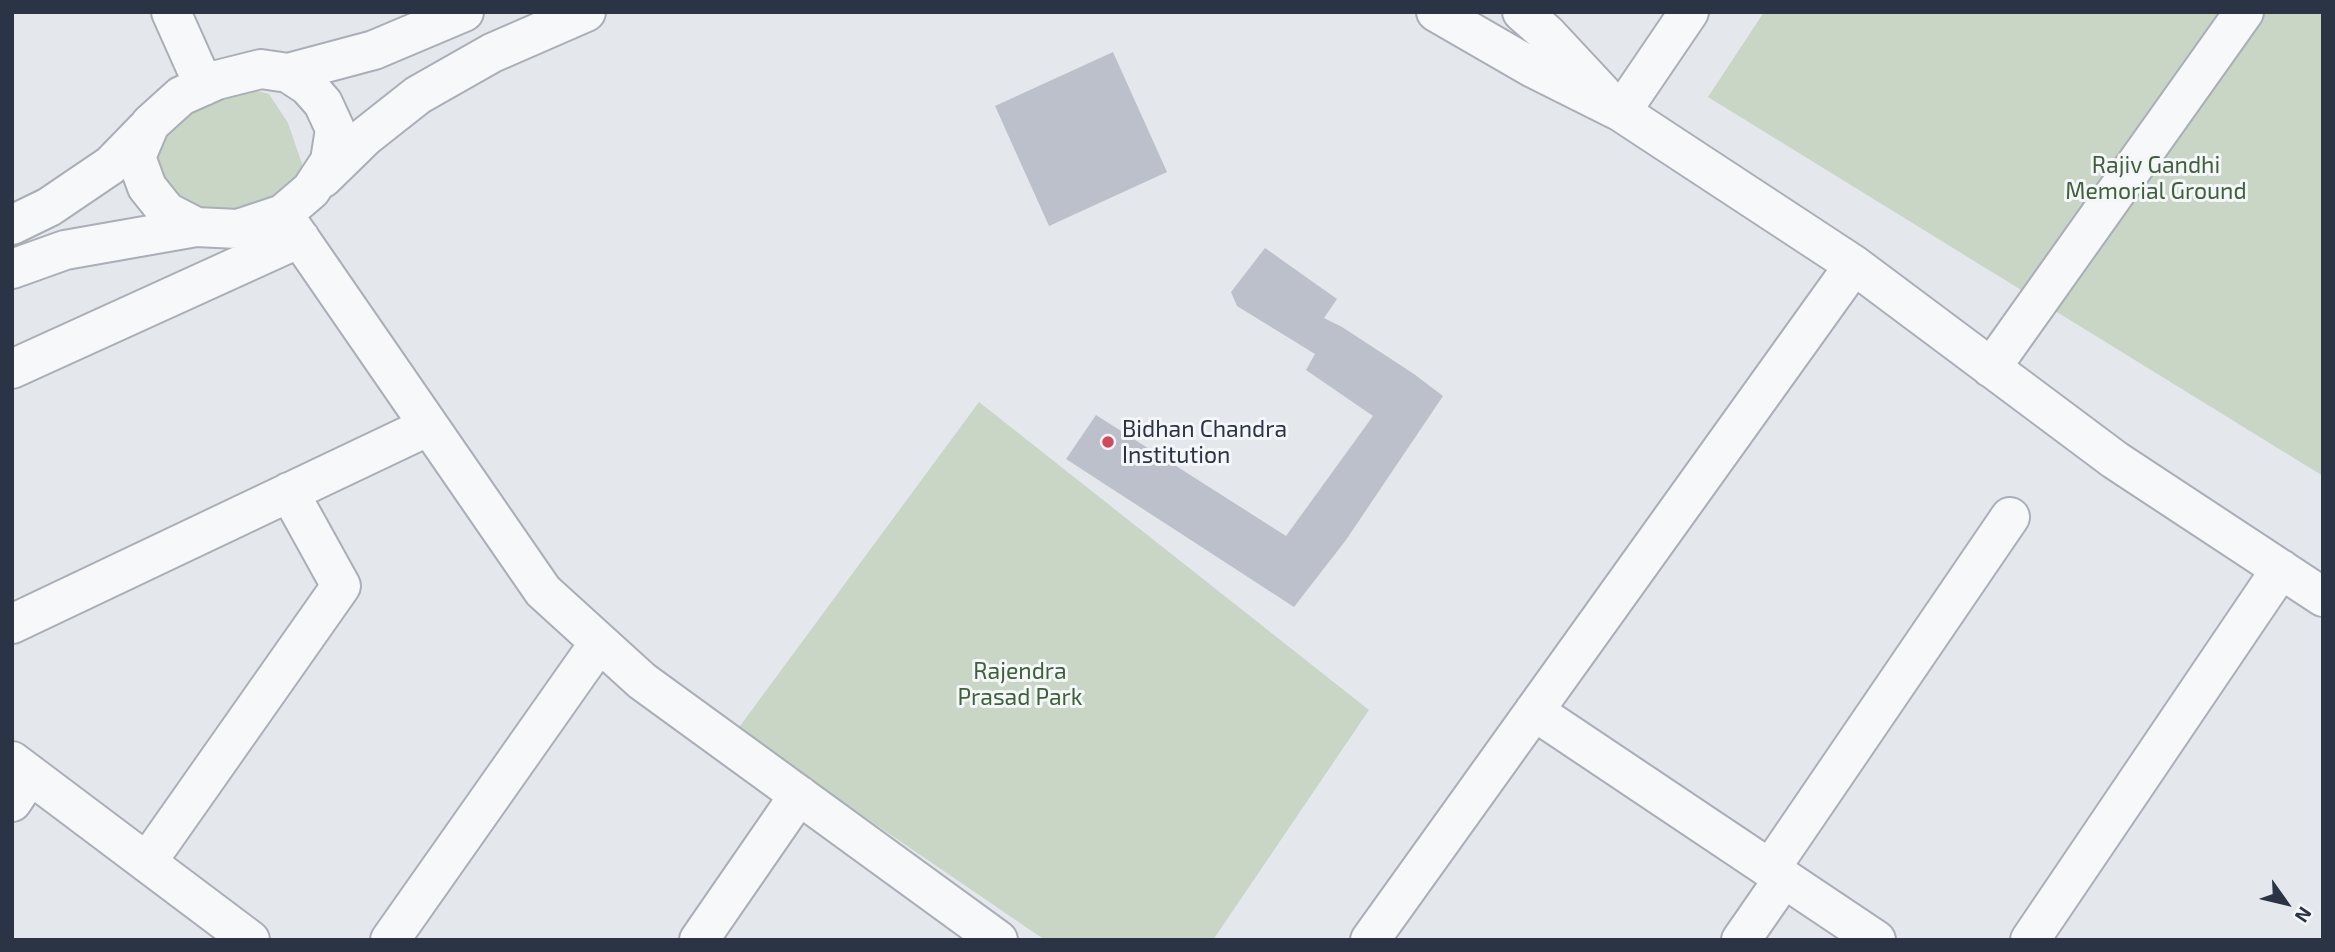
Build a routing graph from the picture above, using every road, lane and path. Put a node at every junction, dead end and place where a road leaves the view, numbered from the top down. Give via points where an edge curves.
1 (171, 12) edge
2 (464, 12) edge
3 (586, 12) edge
4 (1436, 12) edge
5 (1522, 12) edge
6 (1689, 12) edge
7 (2244, 12) edge
8 (288, 73) junction
9 (204, 86) junction
10 (1621, 112) junction
11 (150, 124) junction
12 (298, 214) junction
13 (12, 225) edge
14 (197, 227) junction
15 (1854, 265) junction
16 (12, 269) edge
17 (1991, 368) junction
18 (12, 369) edge
19 (429, 426) junction
20 (289, 492) junction
21 (2010, 517) dead end
22 (2281, 569) junction
23 (2323, 597) edge
24 (12, 624) edge
25 (599, 643) junction
26 (1534, 711) junction
27 (18, 779) edge
28 (799, 796) junction
29 (147, 862) junction
30 (1777, 874) junction
31 (406, 934) edge
32 (992, 938) edge
33 (250, 940) edge
34 (699, 940) edge
35 (1370, 940) edge
36 (1741, 940) edge
37 (1876, 940) edge
38 (2030, 940) edge

1 - 9 street
2 - 8 street via 374,50
3 - 12 street via 492,53 418,96 366,136
4 - 10 street
5 - 10 street
6 - 10 street
7 - 17 street
8 - 9 street via 261,69
8 - 12 street via 324,103 335,129 330,161
9 - 11 street via 181,96
10 - 15 street
11 - 13 street via 111,165
11 - 14 street via 136,157 147,187 167,212
12 - 14 street via 238,229
12 - 18 street
12 - 19 street
14 - 16 street via 65,250
15 - 17 street
15 - 26 street
17 - 22 street via 2115,460
19 - 20 street
19 - 25 street via 543,591
20 - 24 street
20 - 29 street via 341,586
21 - 30 street
22 - 23 street
22 - 38 street
25 - 28 street via 642,681
25 - 31 street
26 - 30 street
26 - 35 street
27 - 29 street
28 - 32 street
28 - 34 street
29 - 33 street
30 - 36 street
30 - 37 street

